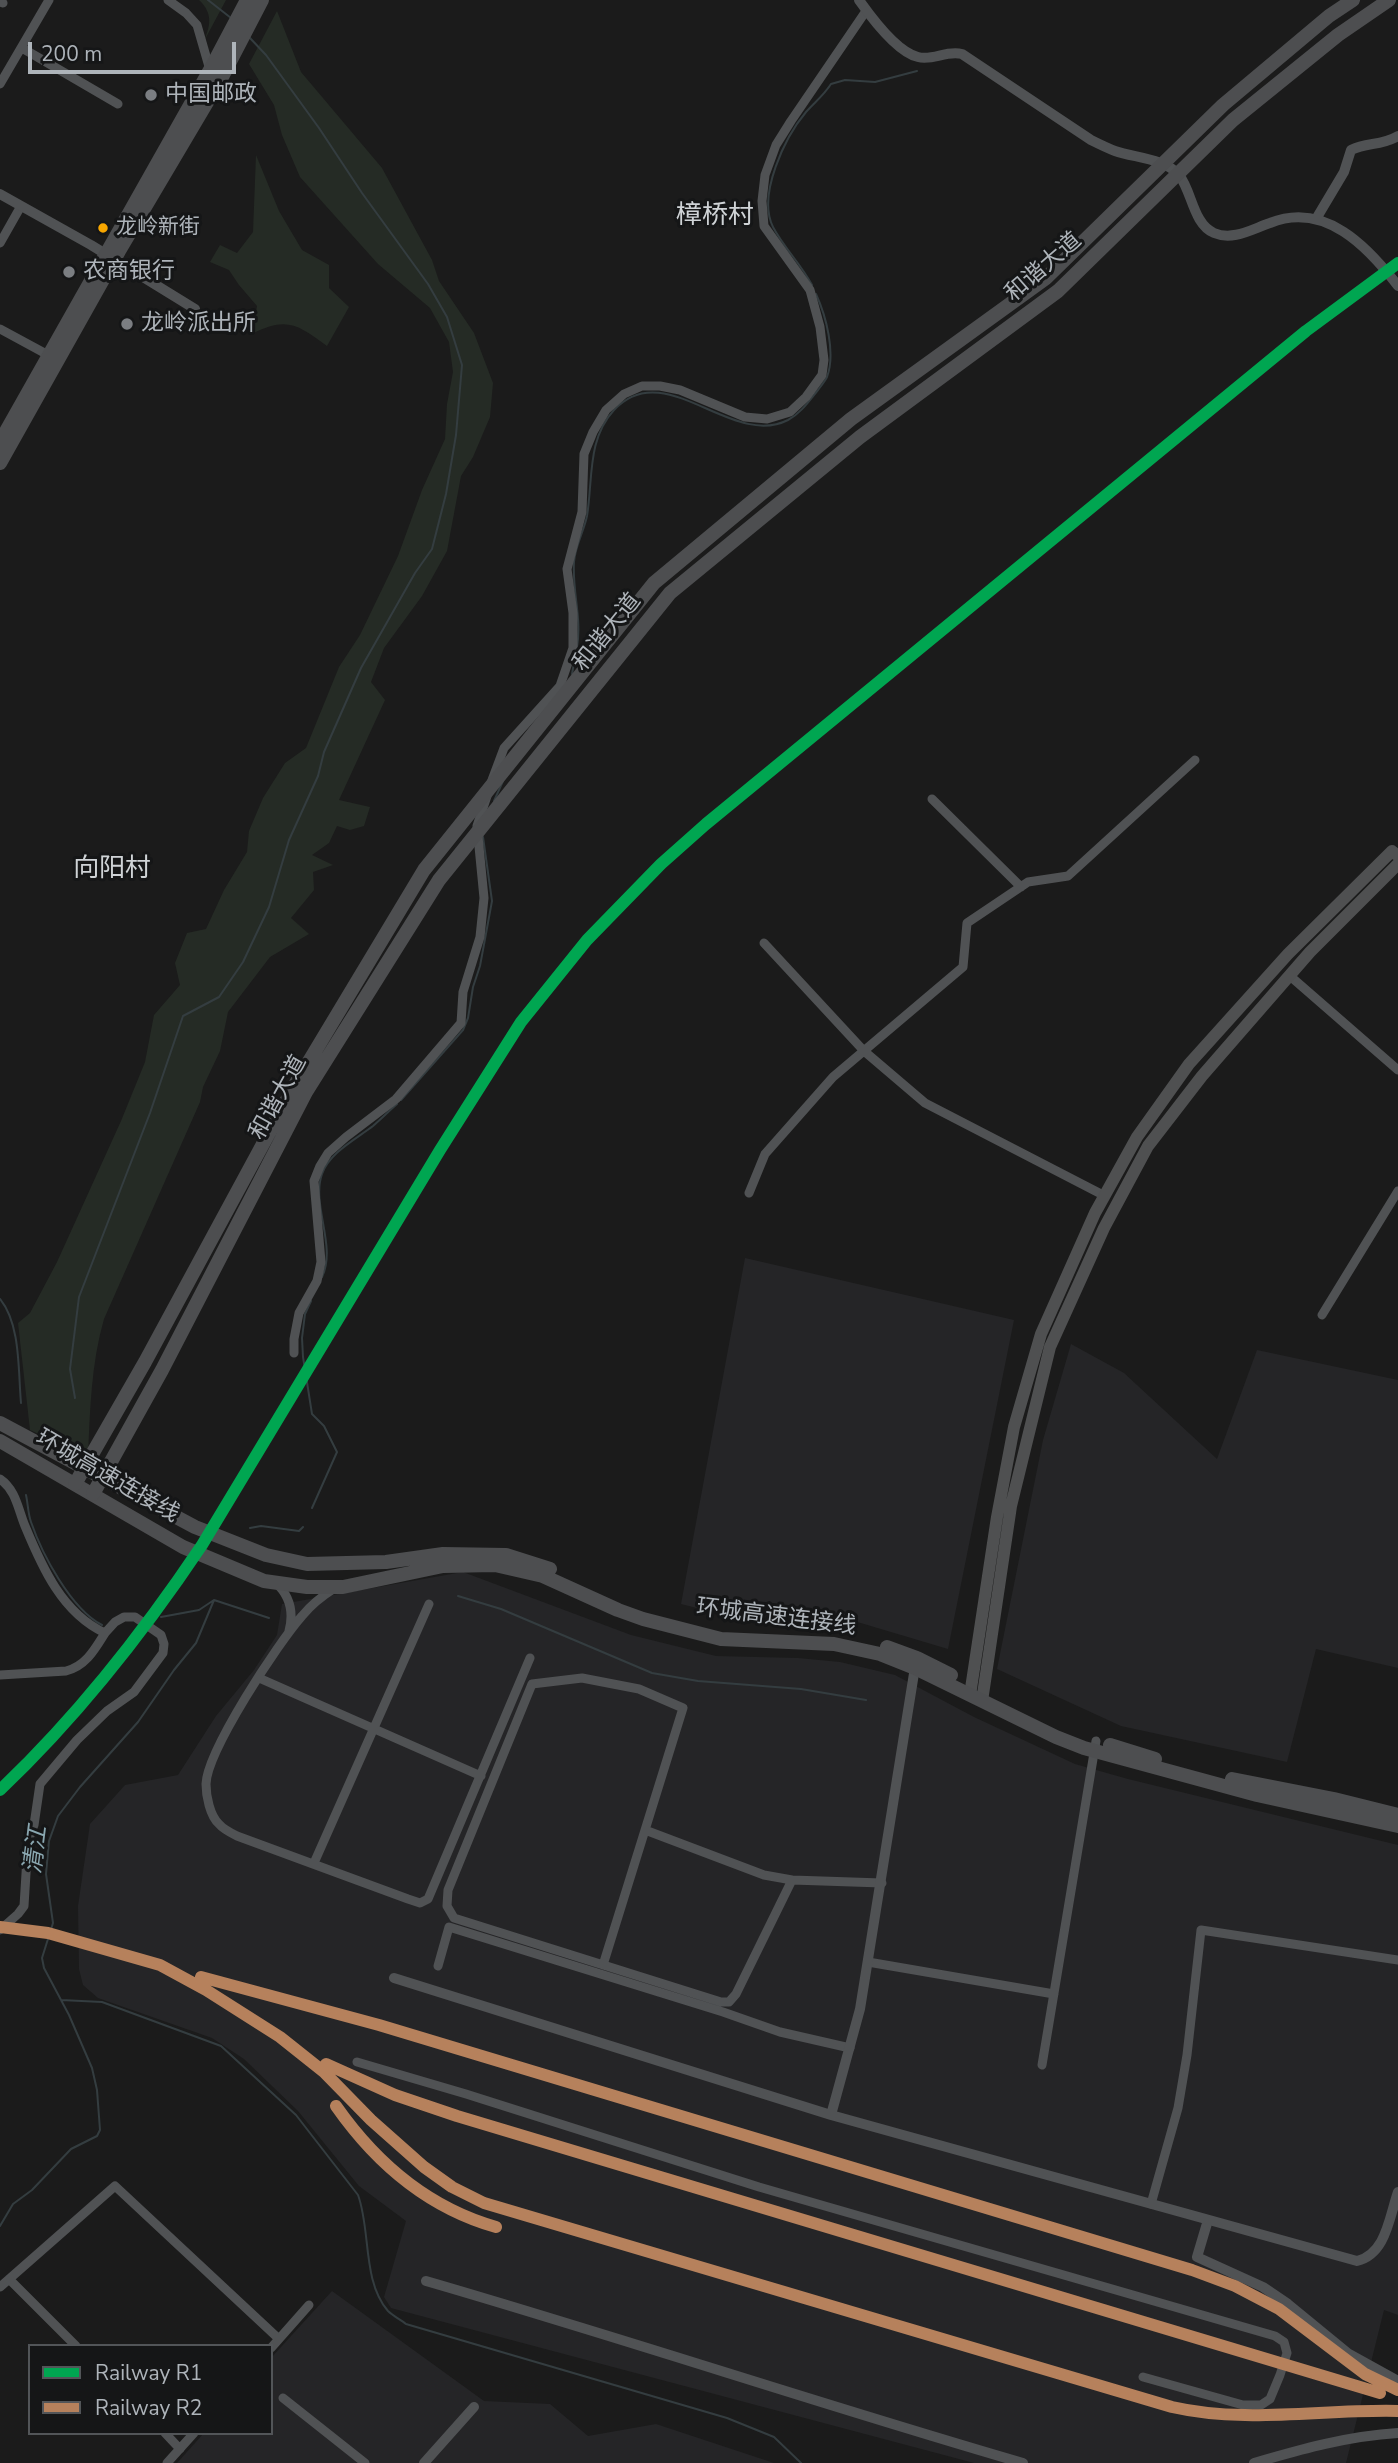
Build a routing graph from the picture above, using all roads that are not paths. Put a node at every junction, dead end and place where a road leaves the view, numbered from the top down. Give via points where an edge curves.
1 (49, 0) edge
2 (168, 0) edge
3 (247, 0) edge
4 (262, 0) edge
5 (859, 0) edge
6 (1353, 0) edge
7 (1390, 0) edge
8 (866, 10) junction
9 (22, 48) junction
10 (216, 74) junction
11 (0, 84) edge
12 (118, 104) dead end
13 (1398, 136) edge
14 (1178, 174) junction
15 (0, 194) edge
16 (21, 206) junction
17 (1316, 219) junction
18 (0, 243) edge
19 (109, 257) junction
20 (1398, 286) edge
21 (195, 309) dead end
22 (0, 329) edge
23 (50, 356) junction
24 (0, 442) edge
25 (0, 463) edge
26 (1195, 760) dead end
27 (932, 799) dead end
28 (477, 833) junction
29 (1398, 856) edge
30 (1398, 864) edge
31 (1021, 887) junction
32 (764, 943) dead end
33 (1290, 976) junction
34 (864, 1051) junction
35 (1398, 1070) edge
36 (1398, 1191) edge
37 (749, 1193) dead end
38 (1105, 1196) junction
39 (1322, 1315) dead end
40 (294, 1353) dead end
41 (0, 1423) edge
42 (0, 1441) edge
43 (84, 1467) junction
44 (102, 1476) junction
45 (0, 1479) edge
46 (75, 1484) junction
47 (93, 1494) junction
48 (269, 1581) junction
49 (336, 1587) junction
50 (429, 1604) dead end
51 (104, 1633) junction
52 (287, 1636) junction
53 (530, 1658) dead end
54 (916, 1663) junction
55 (0, 1675) edge
56 (259, 1678) junction
57 (977, 1693) junction
58 (374, 1729) junction
59 (1095, 1746) junction
60 (481, 1776) junction
61 (1398, 1815) edge
62 (1398, 1826) edge
63 (645, 1830) junction
64 (314, 1863) junction
65 (792, 1880) junction
66 (882, 1883) junction
67 (0, 1930) edge
68 (1398, 1960) edge
69 (868, 1962) junction
70 (603, 1965) junction
71 (439, 1966) dead end
72 (394, 1978) dead end
73 (1054, 1994) junction
74 (850, 2048) junction
75 (358, 2062) dead end
76 (1042, 2065) dead end
77 (831, 2115) junction
78 (1398, 2192) edge
79 (1151, 2204) junction
80 (1208, 2220) junction
81 (9, 2279) junction
82 (426, 2281) dead end
83 (0, 2287) edge
84 (309, 2305) dead end
85 (279, 2339) junction
86 (74, 2344) edge
87 (273, 2345) edge
88 (1143, 2377) dead end
89 (1398, 2381) edge
90 (283, 2398) dead end
91 (474, 2407) dead end
92 (1398, 2433) edge
93 (167, 2435) edge
94 (192, 2435) edge
95 (180, 2449) junction
96 (167, 2463) edge
97 (365, 2463) edge
98 (424, 2463) edge
99 (1023, 2463) edge
100 (1254, 2463) edge

1 - 9 street
2 - 10 street via 197,25
3 - 10 main road
4 - 10 main road
5 - 8 street
6 - 43 main road, 和谐大道 via 1223,105 1046,278 851,419 654,583 424,870 296,1083
7 - 14 main road, 和谐大道 via 1338,35 1233,120
8 - 14 street via 919,58 962,54 1091,140 1113,151 1167,165
8 - 28 street via 776,145 765,175 764,226 810,290 820,327 822,375 790,412 767,419 746,417 660,386 642,386 606,410 584,454 582,512 566,569 573,648 560,686 504,748
9 - 11 street
9 - 12 street
10 - 19 main road
13 - 17 street via 1385,144 1351,150 1344,172
14 - 17 street via 1202,224 1212,232 1235,236 1275,220
14 - 28 main road, 和谐大道 via 1058,291 859,436 670,593
15 - 16 street
16 - 18 street
16 - 19 street
17 - 20 street via 1352,237 1375,256
19 - 21 street
19 - 23 main road
19 - 25 main road
22 - 23 street
23 - 24 main road
26 - 31 street via 1068,876
27 - 31 street
28 - 40 street via 484,898 481,937 463,992 461,1023 396,1099 346,1137 320,1166 314,1181 321,1262 317,1281 299,1313
28 - 44 main road, 和谐大道 via 439,880 306,1092
29 - 38 main road via 1392,851 1288,954 1189,1064 1137,1137
30 - 33 main road
31 - 34 street via 967,923 963,967
32 - 34 street
33 - 35 street
33 - 57 main road via 1148,1146 1104,1228 1050,1347 1011,1506
34 - 37 street via 833,1077 765,1154
34 - 38 street via 925,1103
36 - 39 street
38 - 57 main road via 1041,1334 1014,1427 997,1517
41 - 43 main road, 环城高速连接线
42 - 46 main road, 环城高速连接线
43 - 44 main road, 环城高速连接线
43 - 46 main road, 和谐大道
44 - 47 main road, 和谐大道
44 - 54 main road, 环城高速连接线 via 195,1527 266,1555 307,1564 386,1562 443,1554 506,1555 679,1622 723,1631 838,1636 882,1645
45 - 51 street via 15,1496 36,1550 64,1601 78,1617
46 - 47 main road, 环城高速连接线
47 - 48 main road, 环城高速连接线 via 183,1547
48 - 49 main road, 环城高速连接线
48 - 52 street via 284,1592 291,1610
49 - 52 street via 310,1607
49 - 54 main road, 环城高速连接线 via 443,1566 495,1565 543,1576 618,1610 677,1629 721,1639 834,1644
50 - 58 street
51 - 55 street via 95,1650 76,1668
51 - 67 street via 124,1617 135,1617 160,1635 163,1653 134,1692 77,1740 40,1784 28,1841 24,1906
52 - 56 street
53 - 60 street
54 - 57 main road, 环城高速连接线
54 - 66 street
56 - 58 street
56 - 64 street via 209,1769 209,1805 218,1824 237,1836
57 - 59 main road, 环城高速连接线
58 - 60 street
58 - 64 street
59 - 61 main road, 环城高速连接线
59 - 62 main road, 环城高速连接线 via 1132,1763
59 - 73 street
60 - 64 street via 428,1899 420,1903
63 - 65 street via 764,1875
63 - 70 street
63 - 70 street via 683,1708 639,1689 583,1678 532,1684 448,1890 447,1906 454,1918
65 - 66 street
65 - 70 street via 729,2002
66 - 69 street
68 - 79 street via 1201,1930 1178,2108
69 - 73 street
69 - 74 street
71 - 74 street via 449,1927 780,2032
72 - 77 street
73 - 76 street
74 - 77 street
75 - 88 street via 760,2188 1275,2336 1284,2342 1287,2353 1270,2399 1261,2405 1243,2405
77 - 79 street
78 - 80 street via 1380,2246 1370,2258 1357,2262
79 - 80 street
80 - 89 street via 1197,2257 1263,2287 1349,2354
81 - 83 street
81 - 85 street via 115,2186
81 - 86 street
82 - 99 street
84 - 85 street
85 - 87 street
90 - 97 street
91 - 98 street
92 - 100 street via 1327,2442
93 - 95 street
94 - 95 street
95 - 96 street

